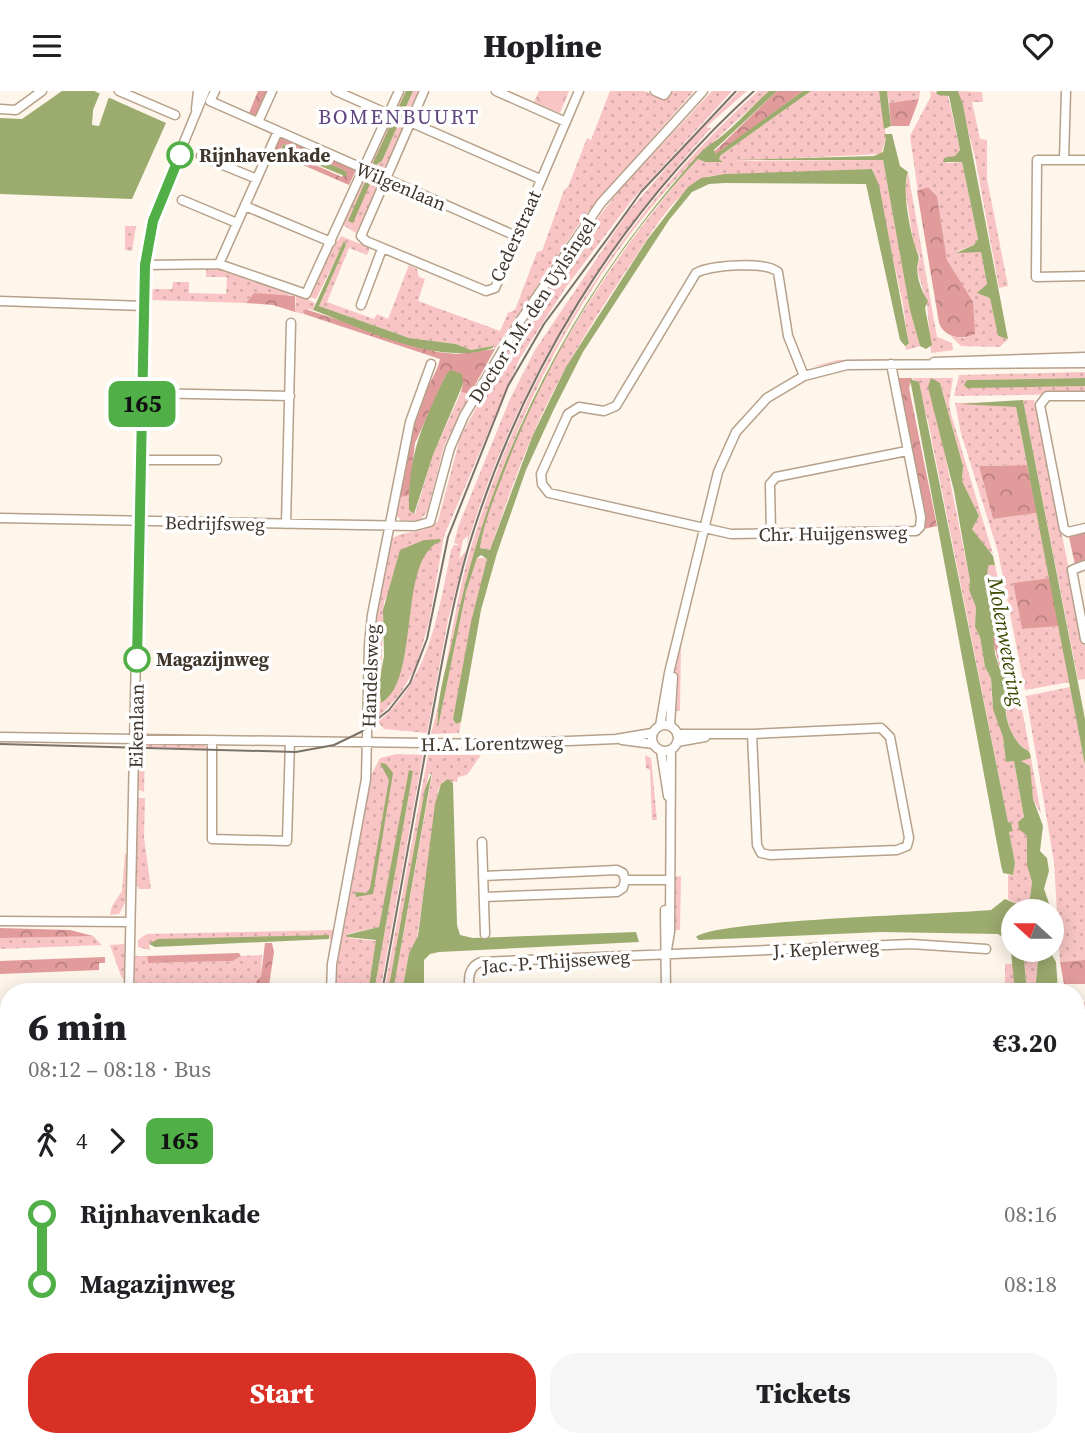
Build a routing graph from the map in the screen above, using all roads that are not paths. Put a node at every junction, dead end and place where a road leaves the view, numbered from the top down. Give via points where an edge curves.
1 (42, 91) edge
2 (119, 91) edge
3 (198, 91) edge
4 (205, 91) edge
5 (215, 91) edge
6 (272, 91) edge
7 (336, 91) edge
8 (399, 91) edge
9 (424, 91) edge
10 (496, 91) edge
11 (579, 91) edge
12 (655, 91) edge
13 (667, 91) edge
14 (703, 91) edge
15 (1066, 91) edge
16 (509, 94) edge
17 (0, 109) edge
18 (388, 114) junction
19 (174, 115) dead end
20 (195, 115) junction
21 (258, 122) junction
22 (410, 122) junction
23 (566, 122) junction
24 (278, 131) junction
25 (201, 156) dead end
26 (1064, 160) junction
27 (1085, 160) edge
28 (363, 170) junction
29 (257, 179) junction
30 (540, 179) junction
31 (386, 180) junction
32 (182, 200) dead end
33 (245, 206) junction
34 (237, 223) junction
35 (516, 236) junction
36 (331, 242) junction
37 (382, 249) junction
38 (219, 264) junction
39 (145, 265) junction
40 (1085, 276) edge
41 (0, 301) edge
42 (361, 305) dead end
43 (144, 306) junction
44 (292, 323) dead end
45 (1085, 357) edge
46 (926, 363) junction
47 (1085, 363) edge
48 (431, 364) dead end
49 (891, 364) junction
50 (802, 373) junction
51 (142, 393) junction
52 (290, 395) junction
53 (1085, 396) edge
54 (906, 451) junction
55 (141, 460) junction
56 (217, 460) dead end
57 (0, 518) edge
58 (140, 522) junction
59 (430, 522) joint
60 (286, 524) junction
61 (389, 526) junction
62 (1085, 528) edge
63 (704, 530) junction
64 (771, 535) junction
65 (1085, 565) edge
66 (1085, 639) edge
67 (674, 658) junction
68 (660, 726) junction
69 (670, 726) junction
70 (652, 733) junction
71 (752, 734) junction
72 (0, 737) edge
73 (677, 738) junction
74 (135, 739) junction
75 (616, 739) junction
76 (212, 740) junction
77 (289, 742) junction
78 (369, 744) junction
79 (653, 744) junction
80 (671, 750) junction
81 (661, 751) junction
82 (668, 799) junction
83 (482, 842) dead end
84 (484, 876) junction
85 (625, 880) junction
86 (668, 880) junction
87 (484, 897) junction
88 (0, 921) edge
89 (130, 922) junction
90 (485, 934) dead end
91 (986, 949) dead end
92 (666, 955) junction
93 (129, 983) edge
94 (331, 983) edge
95 (469, 983) edge
96 (666, 983) edge

1 - 17 street via 16,110
2 - 19 street
3 - 20 street
4 - 20 street
5 - 21 street, Wilgenlaan via 210,101
6 - 21 street
7 - 18 street
8 - 18 street
9 - 22 street
10 - 16 street
11 - 23 street, Cederstraat
12 - 13 street via 664,95
14 - 59 street, Doctor J.M. den Uylsingel via 601,203 528,310 464,416 450,448
15 - 26 street
16 - 23 street
18 - 28 street
20 - 39 street, Eikenlaan via 159,203
21 - 24 street, Wilgenlaan
22 - 30 street
22 - 31 street
23 - 30 street, Cederstraat
24 - 28 street, Wilgenlaan
24 - 29 street
25 - 29 street
26 - 27 street
26 - 40 street via 1037,160 1036,277
28 - 31 street, Wilgenlaan
28 - 36 street
29 - 33 street
30 - 35 street, Cederstraat
31 - 35 street, Wilgenlaan
31 - 37 street, Cederstraat via 361,236
32 - 34 street
33 - 34 street
33 - 36 street
34 - 38 street
35 - 37 street, Cederstraat via 495,288 486,291
36 - 38 street via 306,294
37 - 42 street
38 - 39 street
39 - 43 street, Eikenlaan
41 - 43 street
43 - 51 street, Eikenlaan
44 - 52 street
45 - 46 street
46 - 47 street
46 - 49 street
48 - 61 street, Handelsweg via 410,422
49 - 50 street
49 - 54 street, Chr. Huijgensweg
50 - 63 street via 767,398 737,432 718,472
50 - 63 street, Chr. Huijgensweg via 788,336 778,272 769,267 708,267 696,274 615,406 604,411 579,407 568,414 541,474 549,493
51 - 52 street
51 - 55 street, Eikenlaan
52 - 60 street
53 - 62 street via 1043,398 1040,405 1064,529
54 - 64 street via 776,477 770,484
54 - 64 street, Chr. Huijgensweg via 921,517 916,531
55 - 56 street
55 - 58 street, Eikenlaan
57 - 58 street, Bedrijfsweg
58 - 60 street, Bedrijfsweg
58 - 74 street, Eikenlaan
59 - 61 street, Bedrijfsweg
60 - 61 street, Bedrijfsweg
61 - 78 street, Handelsweg via 369,636
63 - 64 street, Chr. Huijgensweg
63 - 67 street
65 - 66 street via 1072,568
67 - 68 street
67 - 69 street
68 - 69 street
68 - 70 street
69 - 73 street
70 - 75 street, H.A. Lorentzweg
70 - 79 street
71 - 71 street via 761,853 897,850 907,846 886,730
71 - 73 street
72 - 74 street
73 - 80 street
74 - 76 street
74 - 89 street, Eikenlaan
75 - 78 street, H.A. Lorentzweg
75 - 79 street, H.A. Lorentzweg
76 - 77 street
76 - 77 street via 212,839 287,841
77 - 78 street
78 - 94 street, Handelsweg
79 - 81 street
80 - 81 street
80 - 82 street
81 - 82 street
82 - 86 street
83 - 84 street
84 - 85 street via 617,870
84 - 87 street
85 - 86 street
85 - 87 street via 617,891
86 - 92 street via 663,932
87 - 90 street
88 - 89 street
89 - 93 street, Eikenlaan
91 - 92 street, J. Keplerweg via 908,944
92 - 95 street, Jac. P. Thijsseweg via 481,963 475,964
92 - 96 street

